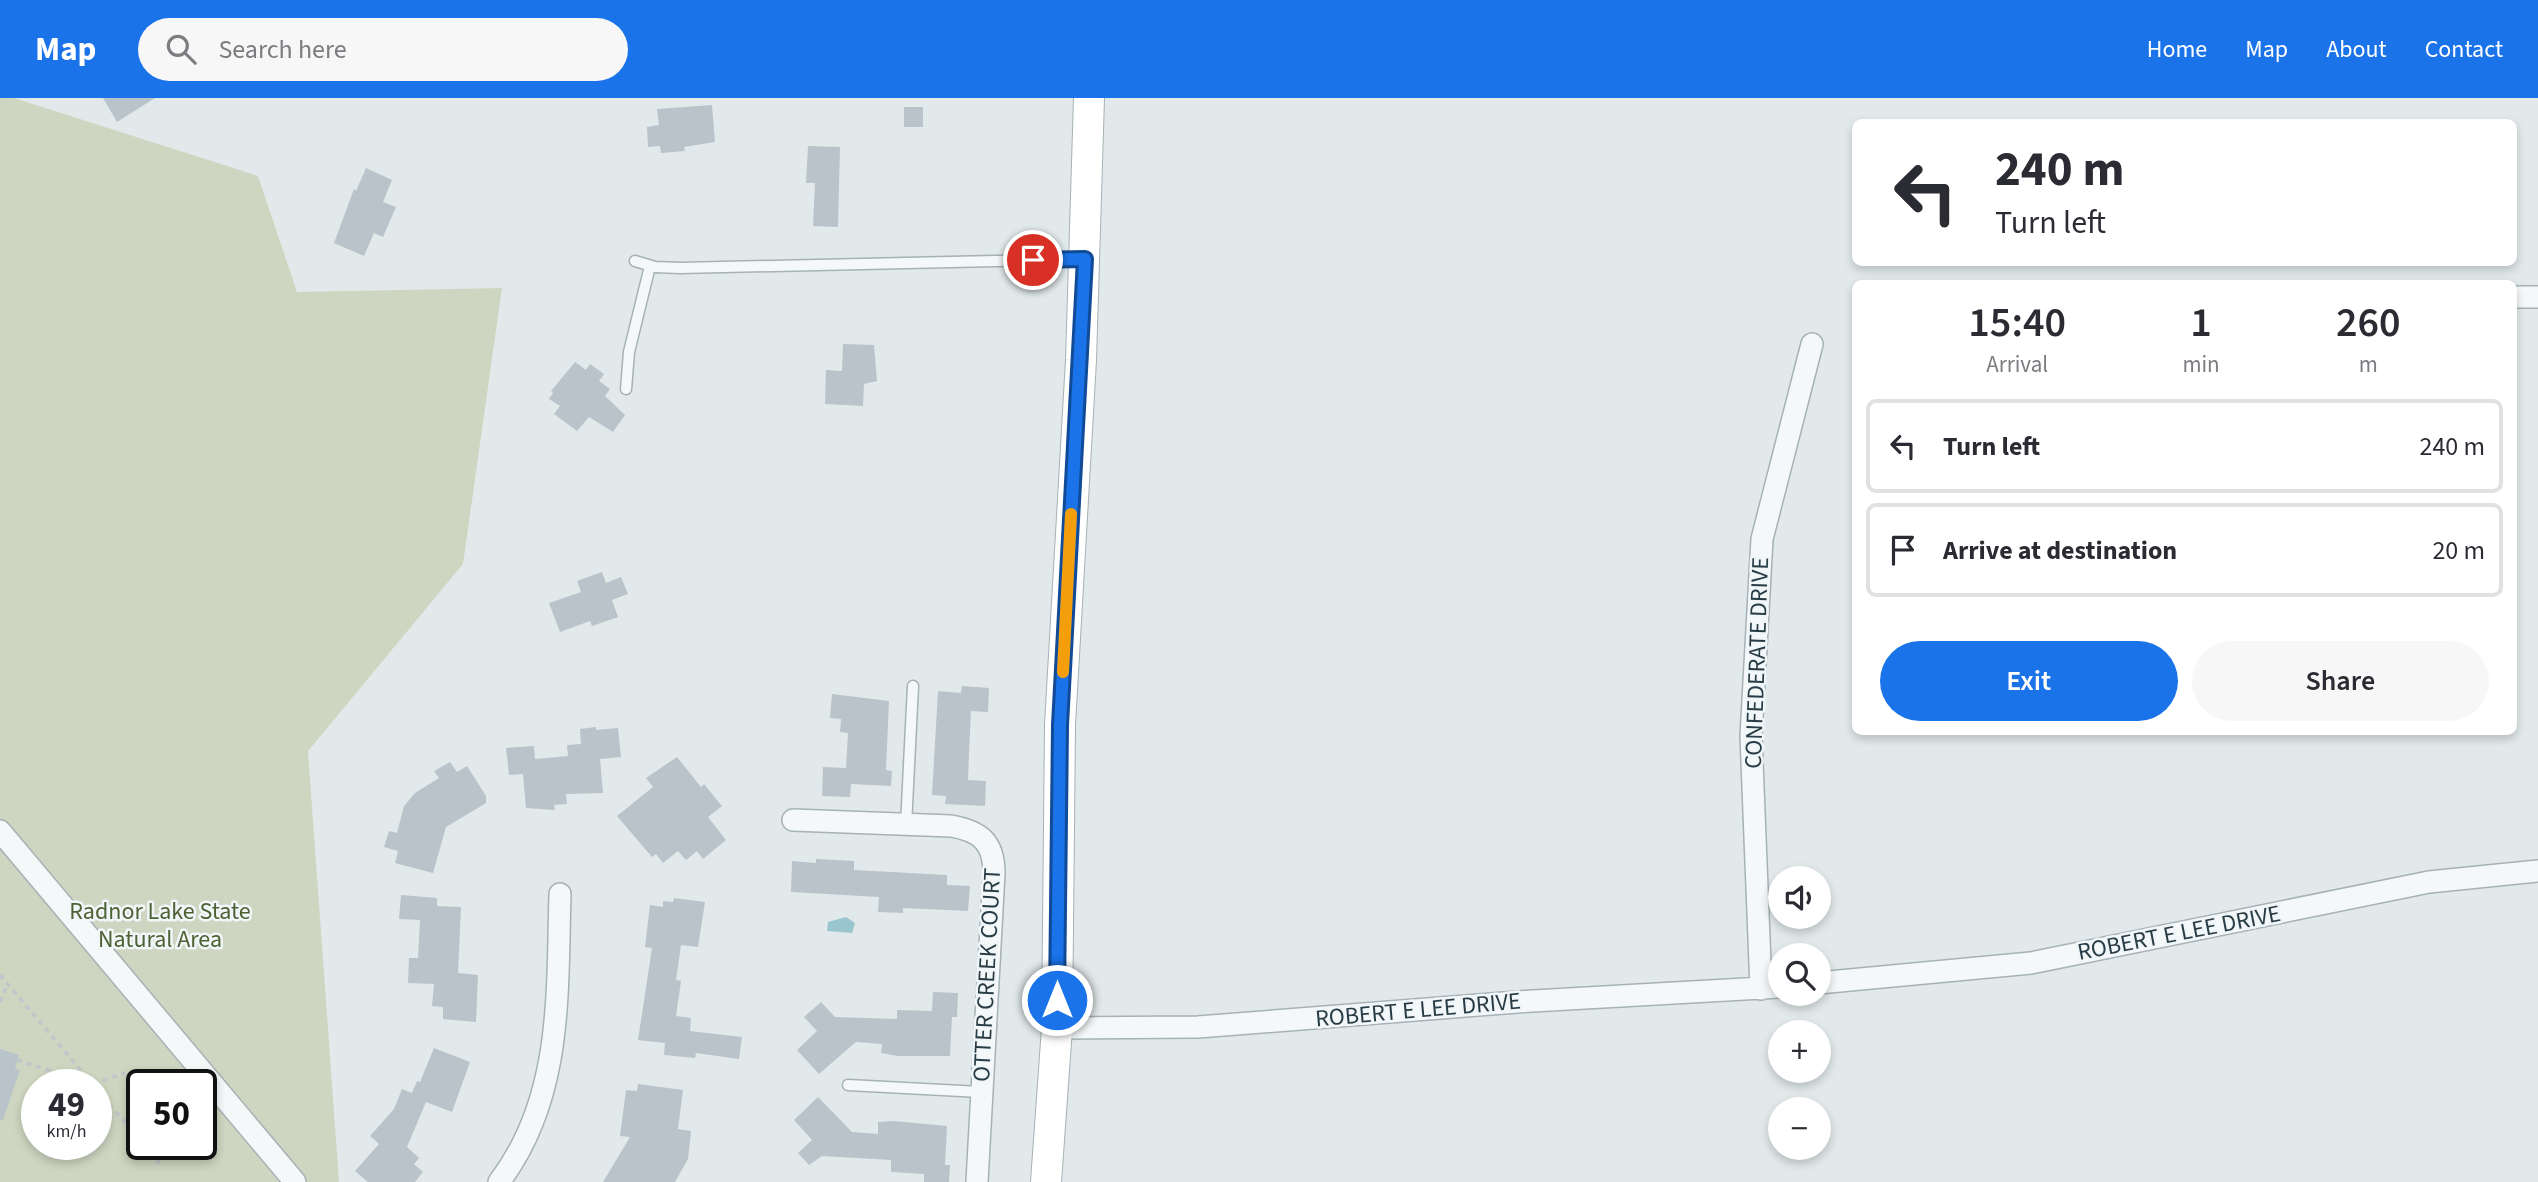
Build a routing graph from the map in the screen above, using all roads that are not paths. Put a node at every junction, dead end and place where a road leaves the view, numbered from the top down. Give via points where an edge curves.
1 (1089, 98) edge
2 (1085, 259) junction
3 (635, 261) dead end
4 (650, 266) junction
5 (2538, 297) edge
6 (2517, 298) edge
7 (1812, 344) dead end
8 (626, 388) dead end
9 (914, 686) dead end
10 (793, 820) dead end
11 (906, 825) junction
12 (0, 831) edge
13 (2538, 872) edge
14 (560, 894) dead end
15 (1768, 950) edge
16 (1831, 983) edge
17 (1768, 988) edge
18 (1057, 1028) junction
19 (848, 1085) dead end
20 (981, 1092) junction
21 (295, 1182) edge
22 (499, 1182) edge
23 (977, 1182) edge
24 (1046, 1182) edge

1 - 2 main road
2 - 4 lane
2 - 18 main road via 1060,725
3 - 4 lane
4 - 8 lane via 629,352
5 - 6 street
7 - 15 street, CONFEDERATE DRIVE via 1762,539 1751,736
9 - 11 lane
10 - 11 street, OTTER CREEK COURT
11 - 20 street, OTTER CREEK COURT via 965,828 984,837 991,848
12 - 21 street
13 - 16 street, ROBERT E LEE DRIVE via 2429,882 2031,963
14 - 22 street via 551,1066 531,1132
17 - 18 street, ROBERT E LEE DRIVE via 1517,1002 1207,1027
18 - 24 main road
19 - 20 lane
20 - 23 street, OTTER CREEK COURT

